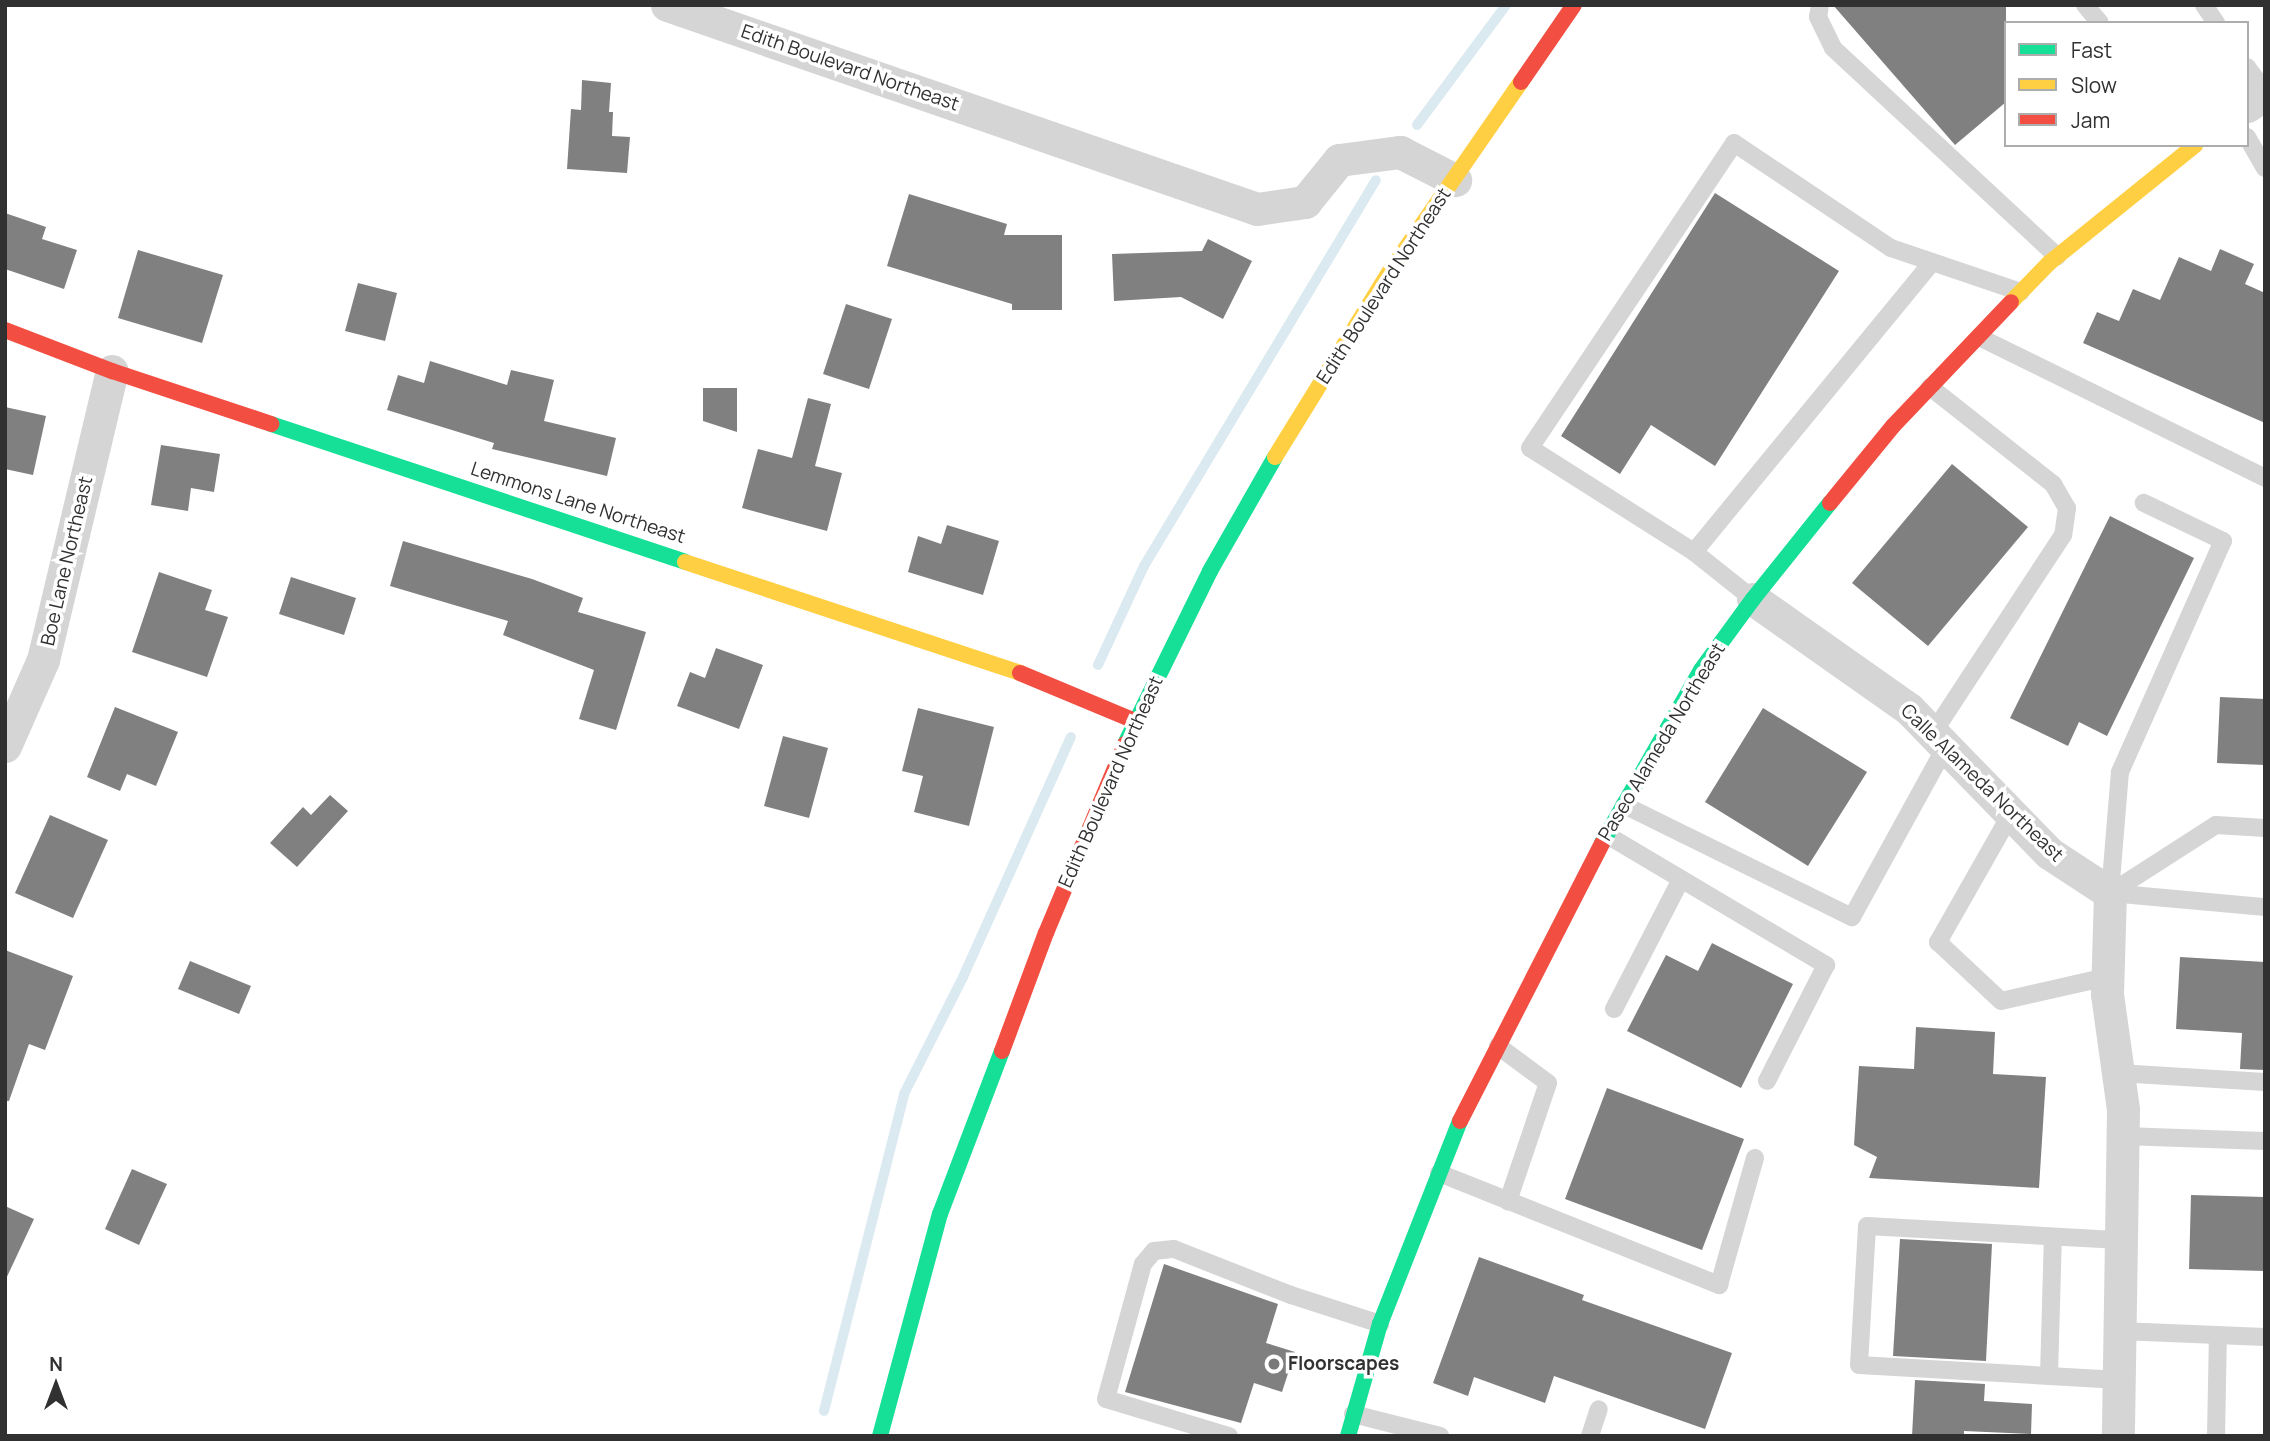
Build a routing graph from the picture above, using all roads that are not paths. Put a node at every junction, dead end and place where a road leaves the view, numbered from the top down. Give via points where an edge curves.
1 (667, 5) edge
2 (1574, 5) edge
3 (1820, 5) edge
4 (2085, 5) edge
5 (2204, 5) edge
6 (2098, 21) edge
7 (2215, 21) edge
8 (2249, 70) edge
9 (2265, 93) edge
10 (2249, 105) edge
11 (2249, 140) edge
12 (2190, 147) edge
13 (2265, 168) edge
14 (1455, 180) junction
15 (2057, 256) junction
16 (1932, 262) junction
17 (2021, 292) junction
18 (5, 330) edge
19 (1979, 337) junction
20 (112, 371) junction
21 (1930, 387) junction
22 (2265, 478) edge
23 (2144, 503) dead end
24 (1694, 552) junction
25 (1753, 598) junction
26 (1135, 721) junction
27 (1939, 739) junction
28 (5, 746) edge
29 (1624, 805) junction
30 (2012, 812) junction
31 (2265, 828) edge
32 (1607, 835) junction
33 (1681, 879) junction
34 (2110, 893) junction
35 (2265, 907) edge
36 (2108, 977) junction
37 (1614, 1009) dead end
38 (1498, 1046) junction
39 (2118, 1073) junction
40 (1767, 1081) dead end
41 (2265, 1082) edge
42 (2123, 1136) junction
43 (2265, 1141) edge
44 (1755, 1158) dead end
45 (1438, 1173) junction
46 (1508, 1201) junction
47 (2053, 1237) junction
48 (2120, 1240) junction
49 (1380, 1324) junction
50 (2120, 1331) junction
51 (2218, 1335) junction
52 (2265, 1336) edge
53 (2049, 1376) junction
54 (2119, 1380) junction
55 (1599, 1409) dead end
56 (1353, 1414) junction
57 (880, 1436) edge
58 (1229, 1436) edge
59 (1348, 1436) edge
60 (1440, 1436) edge
61 (1590, 1436) edge
62 (2118, 1436) edge
63 (2216, 1436) edge

1 - 14 street, Edith Boulevard Northeast via 1257,209 1305,202 1339,160 1401,152
2 - 14 street, Edith Boulevard Northeast
3 - 15 lane via 1818,17 1833,48
4 - 6 lane
5 - 7 lane
8 - 9 lane
9 - 10 street
11 - 13 lane
12 - 15 street, Paseo Alameda Northeast
14 - 26 street, Edith Boulevard Northeast via 1390,271 1301,413 1210,571
15 - 17 street, Paseo Alameda Northeast
16 - 17 lane
16 - 24 lane
16 - 24 lane via 1891,248 1734,143 1530,448
17 - 19 street, Paseo Alameda Northeast
18 - 20 street, Lemmons Lane Northeast
19 - 21 street, Paseo Alameda Northeast
19 - 22 lane
20 - 26 street, Lemmons Lane Northeast via 1045,681
20 - 28 street, Boe Lane Northeast via 43,660
21 - 25 street, Paseo Alameda Northeast
21 - 27 lane via 2053,484 2067,508 2063,535
23 - 34 lane via 2223,541 2120,772
24 - 25 lane
25 - 27 street, Calle Alameda Northeast via 1909,709
25 - 29 street, Paseo Alameda Northeast via 1701,670
26 - 57 street, Edith Boulevard Northeast via 1046,933 940,1214
27 - 29 lane via 1852,917
27 - 30 street, Calle Alameda Northeast
29 - 32 street, Paseo Alameda Northeast
30 - 34 street, Calle Alameda Northeast via 2049,853
30 - 36 lane via 1938,942 2001,1001
31 - 34 lane via 2217,825
32 - 33 lane
32 - 38 street, Paseo Alameda Northeast
33 - 37 lane
33 - 40 lane via 1826,965
34 - 35 lane
34 - 36 street
36 - 39 street
38 - 45 street, Paseo Alameda Northeast
38 - 46 lane via 1548,1083
39 - 41 lane
39 - 42 street
42 - 43 lane
42 - 48 street
44 - 46 lane via 1719,1285
45 - 46 lane
45 - 49 street, Paseo Alameda Northeast
47 - 48 lane
47 - 53 lane
47 - 53 lane via 1867,1226 1859,1365
48 - 50 street
49 - 56 street, Paseo Alameda Northeast
49 - 58 lane via 1174,1249 1154,1251 1143,1264 1106,1399
50 - 51 lane
50 - 54 street
51 - 52 lane
51 - 63 lane
53 - 54 lane
54 - 62 street
55 - 61 lane
56 - 59 street, Paseo Alameda Northeast
56 - 60 lane

